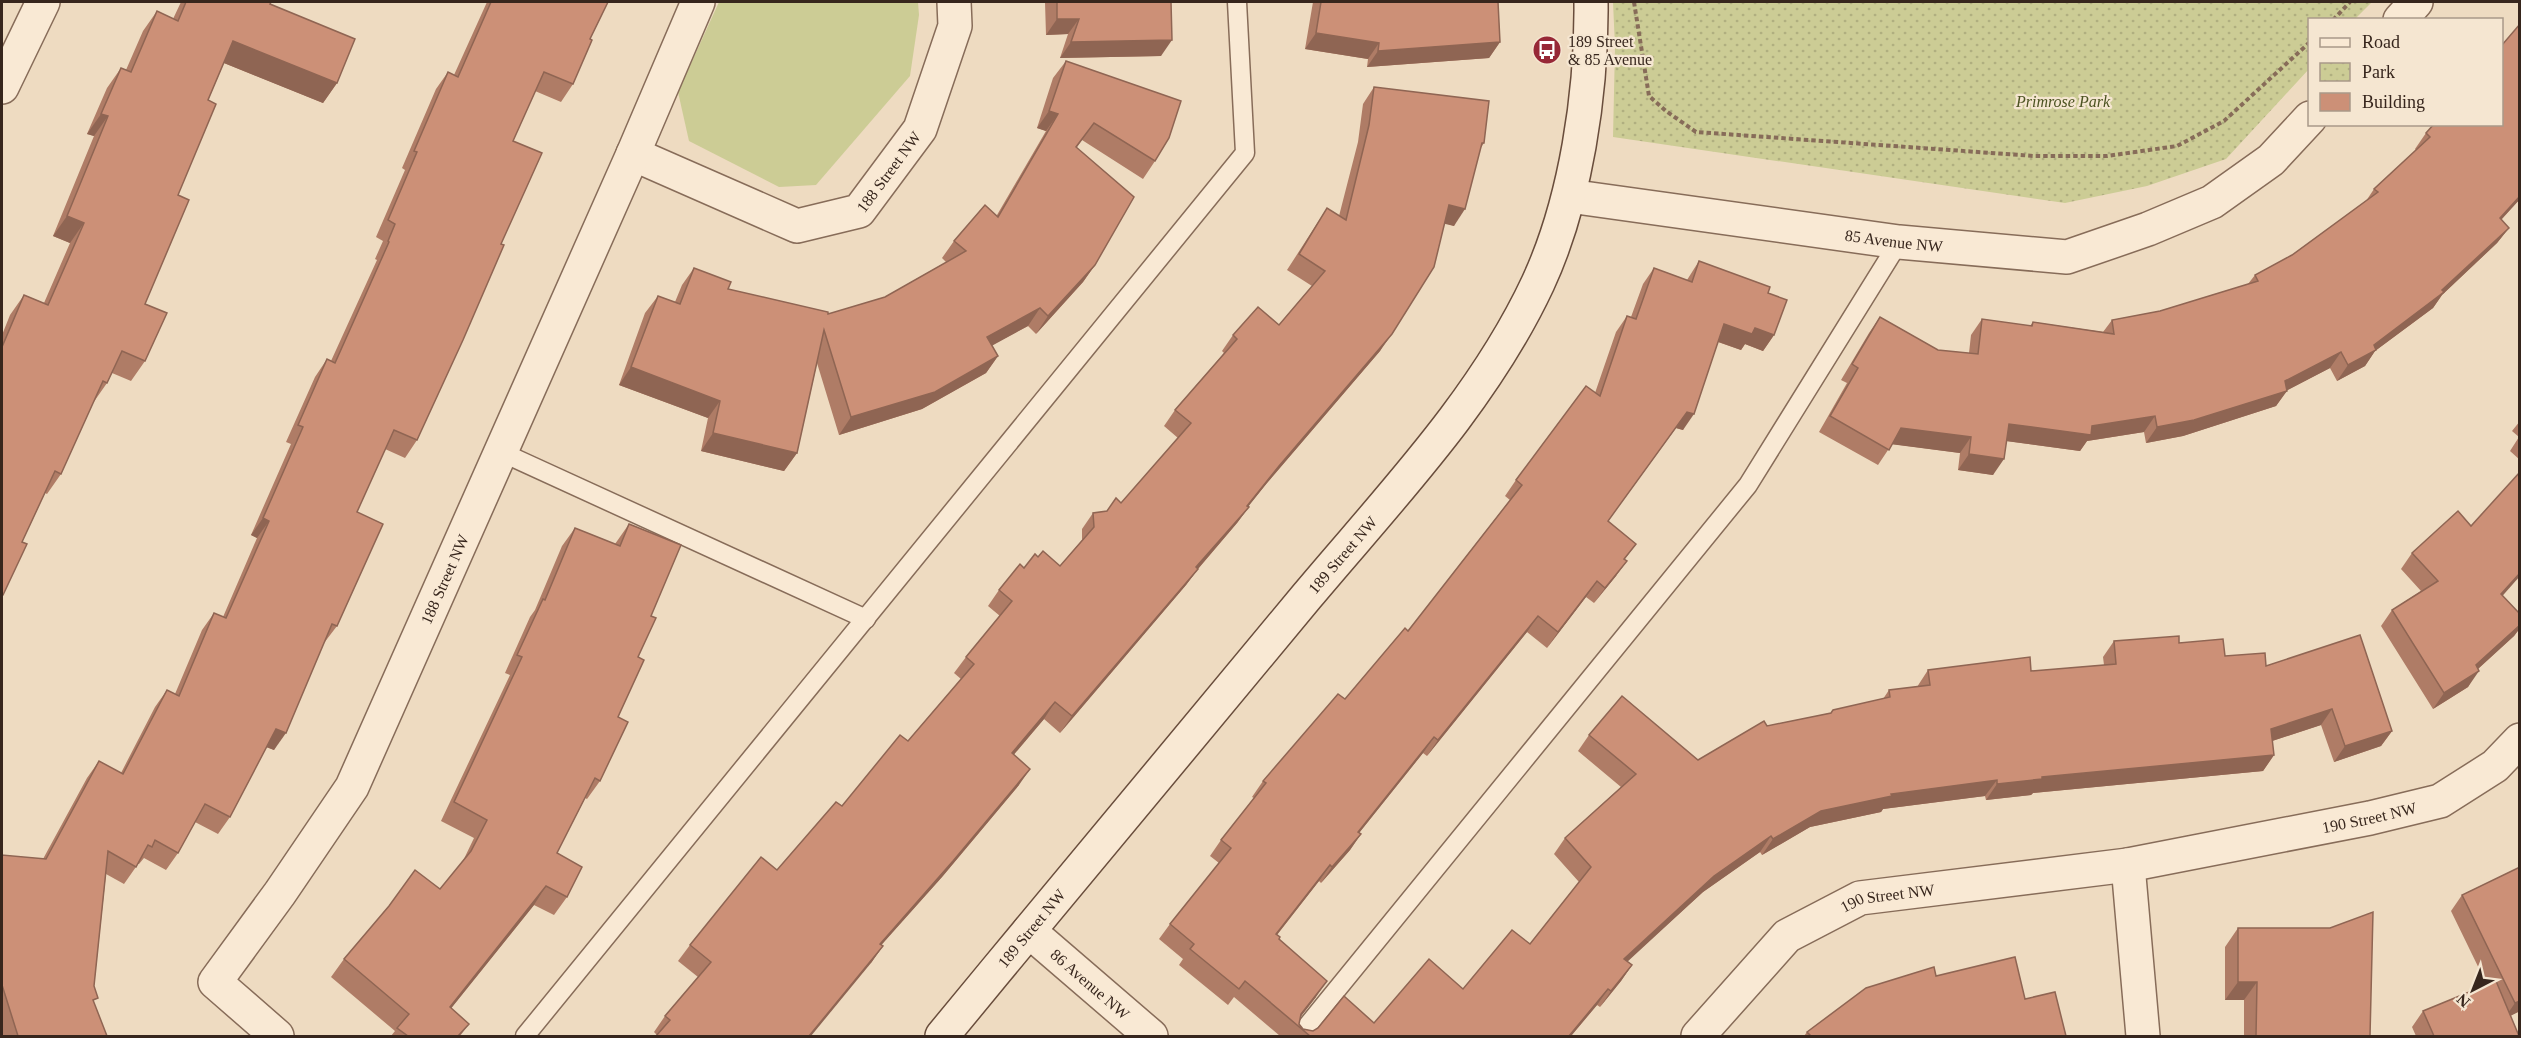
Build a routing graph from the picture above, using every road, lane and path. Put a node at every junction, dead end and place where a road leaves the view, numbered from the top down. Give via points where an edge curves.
1 (43, 2) edge
2 (698, 2) edge
3 (954, 2) edge
4 (1237, 2) edge
5 (1591, 2) edge
6 (1634, 2) edge
7 (2350, 2) edge
8 (2416, 2) edge
9 (2335, 18) edge
10 (2402, 18) edge
11 (2308, 44) edge
12 (2, 87) edge
13 (2308, 120) edge
14 (633, 154) junction
15 (1569, 196) junction
16 (1899, 242) junction
17 (501, 453) junction
18 (866, 619) junction
19 (2520, 740) edge
20 (2128, 865) junction
21 (1029, 931) junction
22 (277, 1036) edge
23 (525, 1036) edge
24 (942, 1036) edge
25 (1151, 1036) edge
26 (1299, 1036) edge
27 (1698, 1036) edge
28 (2143, 1036) edge

1 - 12 street
2 - 14 street, 188 Street NW
3 - 14 street, 188 Street NW via 955,26 920,129 859,211 797,226
4 - 18 lane via 1245,153
5 - 15 street, 189 Street NW via 1587,93
6 - 11 path via 1649,96 1696,132 2034,156 2107,156 2177,146 2224,121
7 - 9 path
8 - 10 street
13 - 16 street, 85 Avenue NW via 2271,160 2212,202 2067,257
14 - 17 street, 188 Street NW
15 - 16 street, 85 Avenue NW
15 - 21 street, 189 Street NW via 1539,281 1497,361 1410,473
16 - 26 lane via 1748,485
17 - 18 lane
17 - 22 street, 188 Street NW via 352,787 215,982
18 - 23 lane
19 - 20 street, 190 Street NW via 2495,766 2440,801
20 - 27 street, 190 Street NW via 1860,898 1786,936
20 - 28 street
21 - 24 street, 189 Street NW
21 - 25 street, 86 Avenue NW

